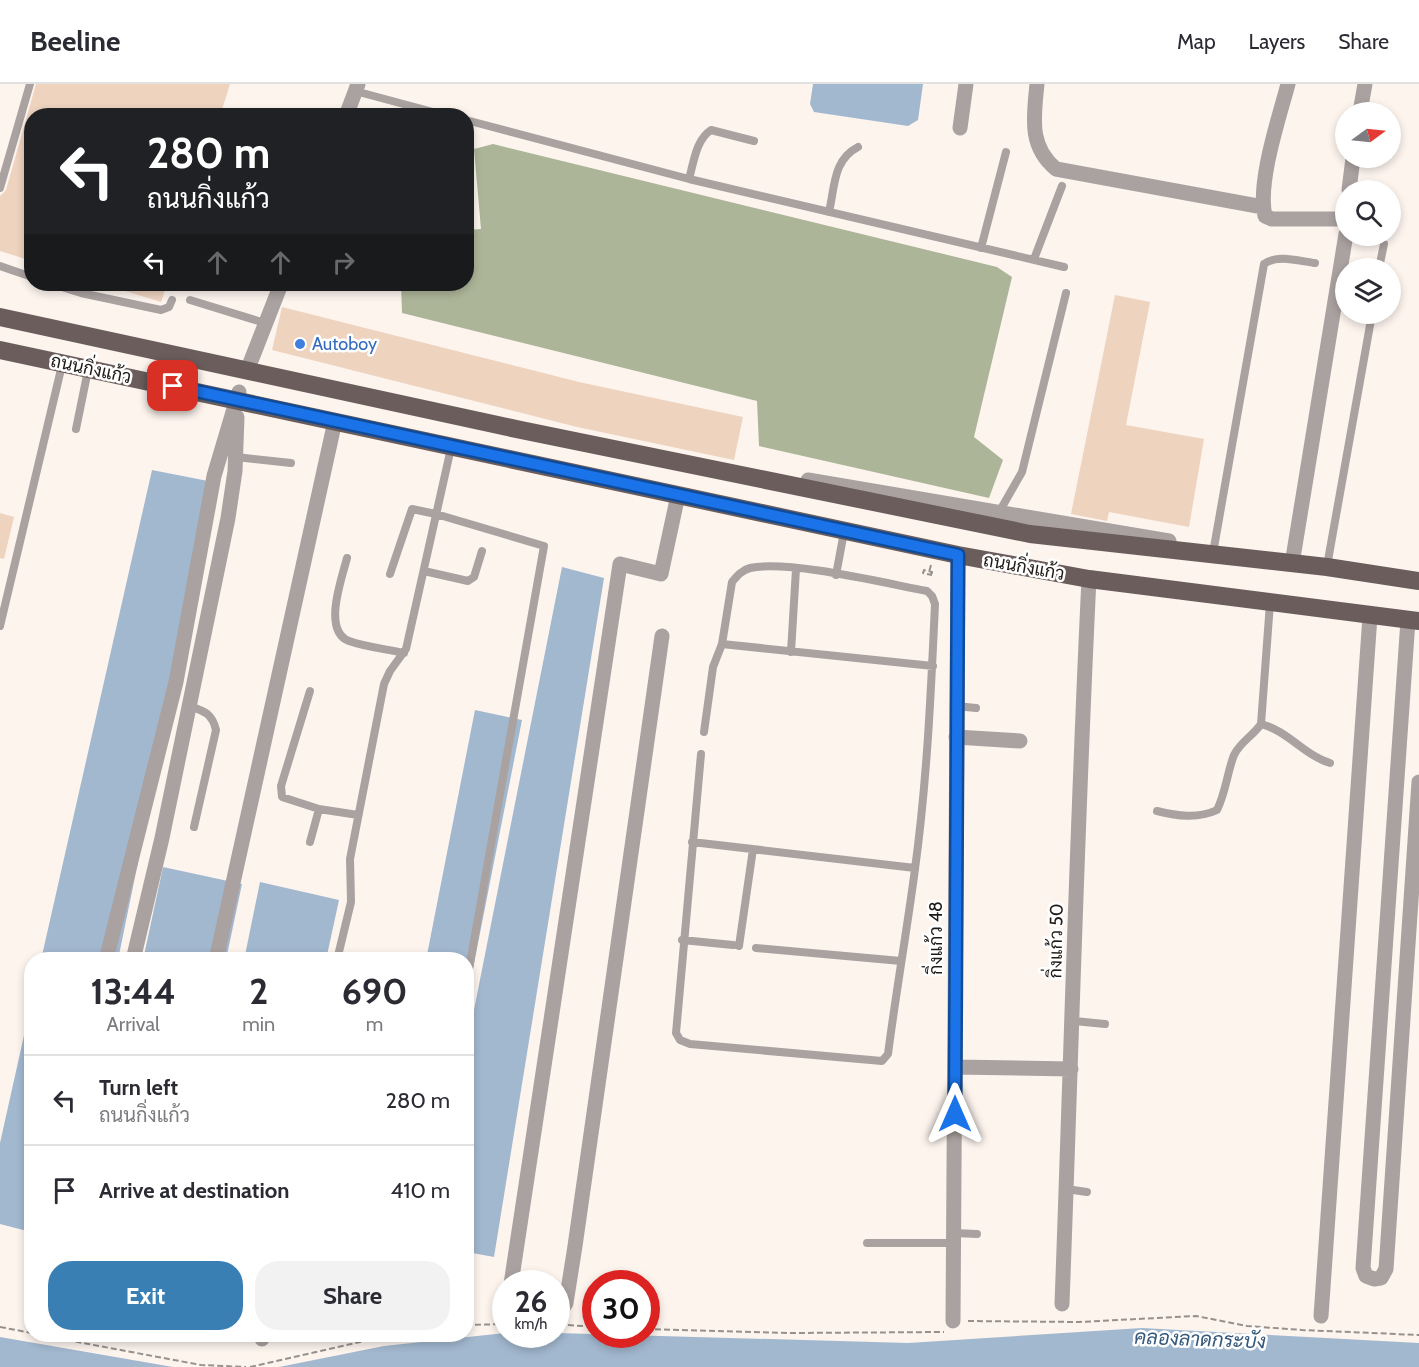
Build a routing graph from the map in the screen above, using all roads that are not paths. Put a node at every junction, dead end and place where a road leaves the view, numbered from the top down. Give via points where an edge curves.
1 (30, 84) edge
2 (966, 84) edge
3 (1037, 84) edge
4 (1287, 84) edge
5 (1365, 84) edge
6 (357, 88) edge
7 (1362, 102) edge
8 (349, 108) edge
9 (422, 108) edge
10 (474, 122) edge
11 (960, 128) dead end
12 (754, 141) dead end
13 (858, 147) dead end
14 (1006, 152) dead end
15 (689, 178) junction
16 (1062, 186) dead end
17 (0, 188) edge
18 (1263, 207) junction
19 (829, 212) junction
20 (1335, 219) edge
21 (1344, 246) edge
22 (981, 248) junction
23 (1034, 259) junction
24 (1315, 263) dead end
25 (0, 266) edge
26 (1064, 267) dead end
27 (24, 274) edge
28 (75, 291) edge
29 (278, 291) edge
30 (1066, 293) dead end
31 (172, 300) dead end
32 (190, 300) dead end
33 (0, 317) edge
34 (265, 323) junction
35 (1369, 324) edge
36 (0, 350) edge
37 (63, 363) junction
38 (88, 369) junction
39 (247, 371) junction
40 (238, 395) junction
41 (335, 421) junction
42 (76, 429) dead end
43 (451, 447) junction
44 (236, 457) junction
45 (291, 463) dead end
46 (678, 495) junction
47 (436, 514) junction
48 (995, 520) junction
49 (844, 532) junction
50 (482, 551) dead end
51 (1213, 552) junction
52 (958, 555) junction
53 (347, 558) dead end
54 (1292, 564) junction
55 (1327, 567) junction
56 (796, 569) junction
57 (423, 571) junction
58 (390, 574) dead end
59 (836, 575) junction
60 (1089, 579) junction
61 (1419, 581) edge
62 (1270, 603) junction
63 (1370, 616) junction
64 (1414, 621) edge
65 (0, 626) edge
66 (662, 636) dead end
67 (722, 644) junction
68 (791, 652) junction
69 (404, 653) junction
70 (933, 666) junction
71 (310, 691) dead end
72 (189, 706) junction
73 (956, 706) junction
74 (976, 708) dead end
75 (1262, 724) junction
76 (704, 732) dead end
77 (956, 737) junction
78 (1020, 741) dead end
79 (701, 754) dead end
80 (1330, 763) dead end
81 (1419, 782) edge
82 (320, 809) junction
83 (1157, 811) dead end
84 (358, 815) junction
85 (194, 827) dead end
86 (310, 842) dead end
87 (692, 842) junction
88 (753, 849) junction
89 (915, 868) junction
90 (682, 940) junction
91 (756, 948) dead end
92 (108, 952) edge
93 (135, 952) edge
94 (218, 952) edge
95 (339, 952) edge
96 (472, 952) edge
97 (901, 961) junction
98 (1074, 1021) junction
99 (1105, 1024) dead end
100 (956, 1067) junction
101 (1071, 1069) junction
102 (1066, 1189) junction
103 (1087, 1192) dead end
104 (977, 1234) dead end
105 (954, 1238) junction
106 (867, 1243) dead end
107 (513, 1270) edge
108 (570, 1278) edge
109 (1062, 1304) dead end
110 (1321, 1316) dead end
111 (953, 1321) road end

1 - 17 lane
2 - 11 street
3 - 18 street via 1033,129 1046,160 1056,169
4 - 18 street via 1267,168
5 - 7 street
6 - 8 street
6 - 9 lane
10 - 15 lane
12 - 15 lane via 711,130 697,148
13 - 19 lane via 846,153 840,164
14 - 22 lane
15 - 19 lane
16 - 23 lane
18 - 20 street via 1265,216 1272,219
19 - 22 lane
21 - 54 street
22 - 23 lane
23 - 26 lane
24 - 51 lane via 1270,259 1264,264
25 - 27 lane
28 - 31 lane via 161,310 169,307
29 - 34 street
30 - 48 lane via 1022,472
32 - 34 lane
33 - 39 main road, ถนนกิ่งแก้ว
34 - 39 street
35 - 55 lane
36 - 37 main road, ถนนกิ่งแก้ว
37 - 38 main road, ถนนกิ่งแก้ว
37 - 65 lane
38 - 40 main road, ถนนกิ่งแก้ว
38 - 42 lane
39 - 48 main road, ถนนกิ่งแก้ว via 550,435
40 - 41 main road, ถนนกิ่งแก้ว
40 - 44 street
40 - 92 street via 214,476 176,682
41 - 43 main road, ถนนกิ่งแก้ว
41 - 94 street
43 - 46 main road, ถนนกิ่งแก้ว
43 - 47 lane
44 - 45 lane
44 - 72 street via 228,518
46 - 49 main road, ถนนกิ่งแก้ว
46 - 107 street via 661,573 621,564
47 - 57 lane
47 - 58 lane via 414,509 409,512
47 - 96 lane via 544,546
48 - 51 main road, ถนนกิ่งแก้ว via 1030,534
49 - 52 main road, ถนนกิ่งแก้ว
49 - 59 lane
50 - 57 lane via 474,577 468,581
51 - 54 main road, ถนนกิ่งแก้ว
52 - 60 main road, ถนนกิ่งแก้ว
52 - 73 street, กิ่งแก้ว 48
53 - 69 lane via 334,610 337,629 347,640
54 - 55 main road, ถนนกิ่งแก้ว
55 - 61 main road, ถนนกิ่งแก้ว
56 - 59 lane
56 - 67 lane via 764,566 744,570 738,576 730,588
56 - 68 lane
57 - 69 lane
59 - 70 lane via 927,591 935,604
60 - 62 main road, ถนนกิ่งแก้ว
60 - 98 street, กิ่งแก้ว 50 via 1078,807
62 - 63 main road, ถนนกิ่งแก้ว
62 - 75 lane
63 - 64 main road, ถนนกิ่งแก้ว
63 - 110 street
64 - 81 street via 1363,1268 1366,1276 1374,1279 1381,1278 1386,1269
66 - 108 street
67 - 68 lane
67 - 76 lane via 713,668
68 - 70 lane
69 - 84 lane via 384,684
70 - 89 lane
71 - 82 lane via 280,786 288,801
72 - 85 lane via 208,713 216,730
72 - 93 street
73 - 74 lane
73 - 77 street, กิ่งแก้ว 48
75 - 80 lane via 1277,728
75 - 83 lane via 1245,737 1234,756 1217,810 1200,816
77 - 78 street
77 - 100 street, กิ่งแก้ว 48
79 - 87 lane
82 - 84 lane
82 - 86 lane
84 - 95 lane via 349,868 351,902
87 - 88 lane
87 - 90 lane
88 - 89 lane
88 - 90 lane via 736,946
89 - 97 lane
90 - 97 lane via 674,1027 680,1040 690,1044 878,1062 888,1054
91 - 97 lane
98 - 99 lane
98 - 101 street, กิ่งแก้ว 50
100 - 101 street
100 - 105 street, กิ่งแก้ว 48
101 - 102 street, กิ่งแก้ว 50
102 - 103 lane
102 - 109 street, กิ่งแก้ว 50
104 - 105 lane
105 - 106 lane
105 - 111 street, กิ่งแก้ว 48

